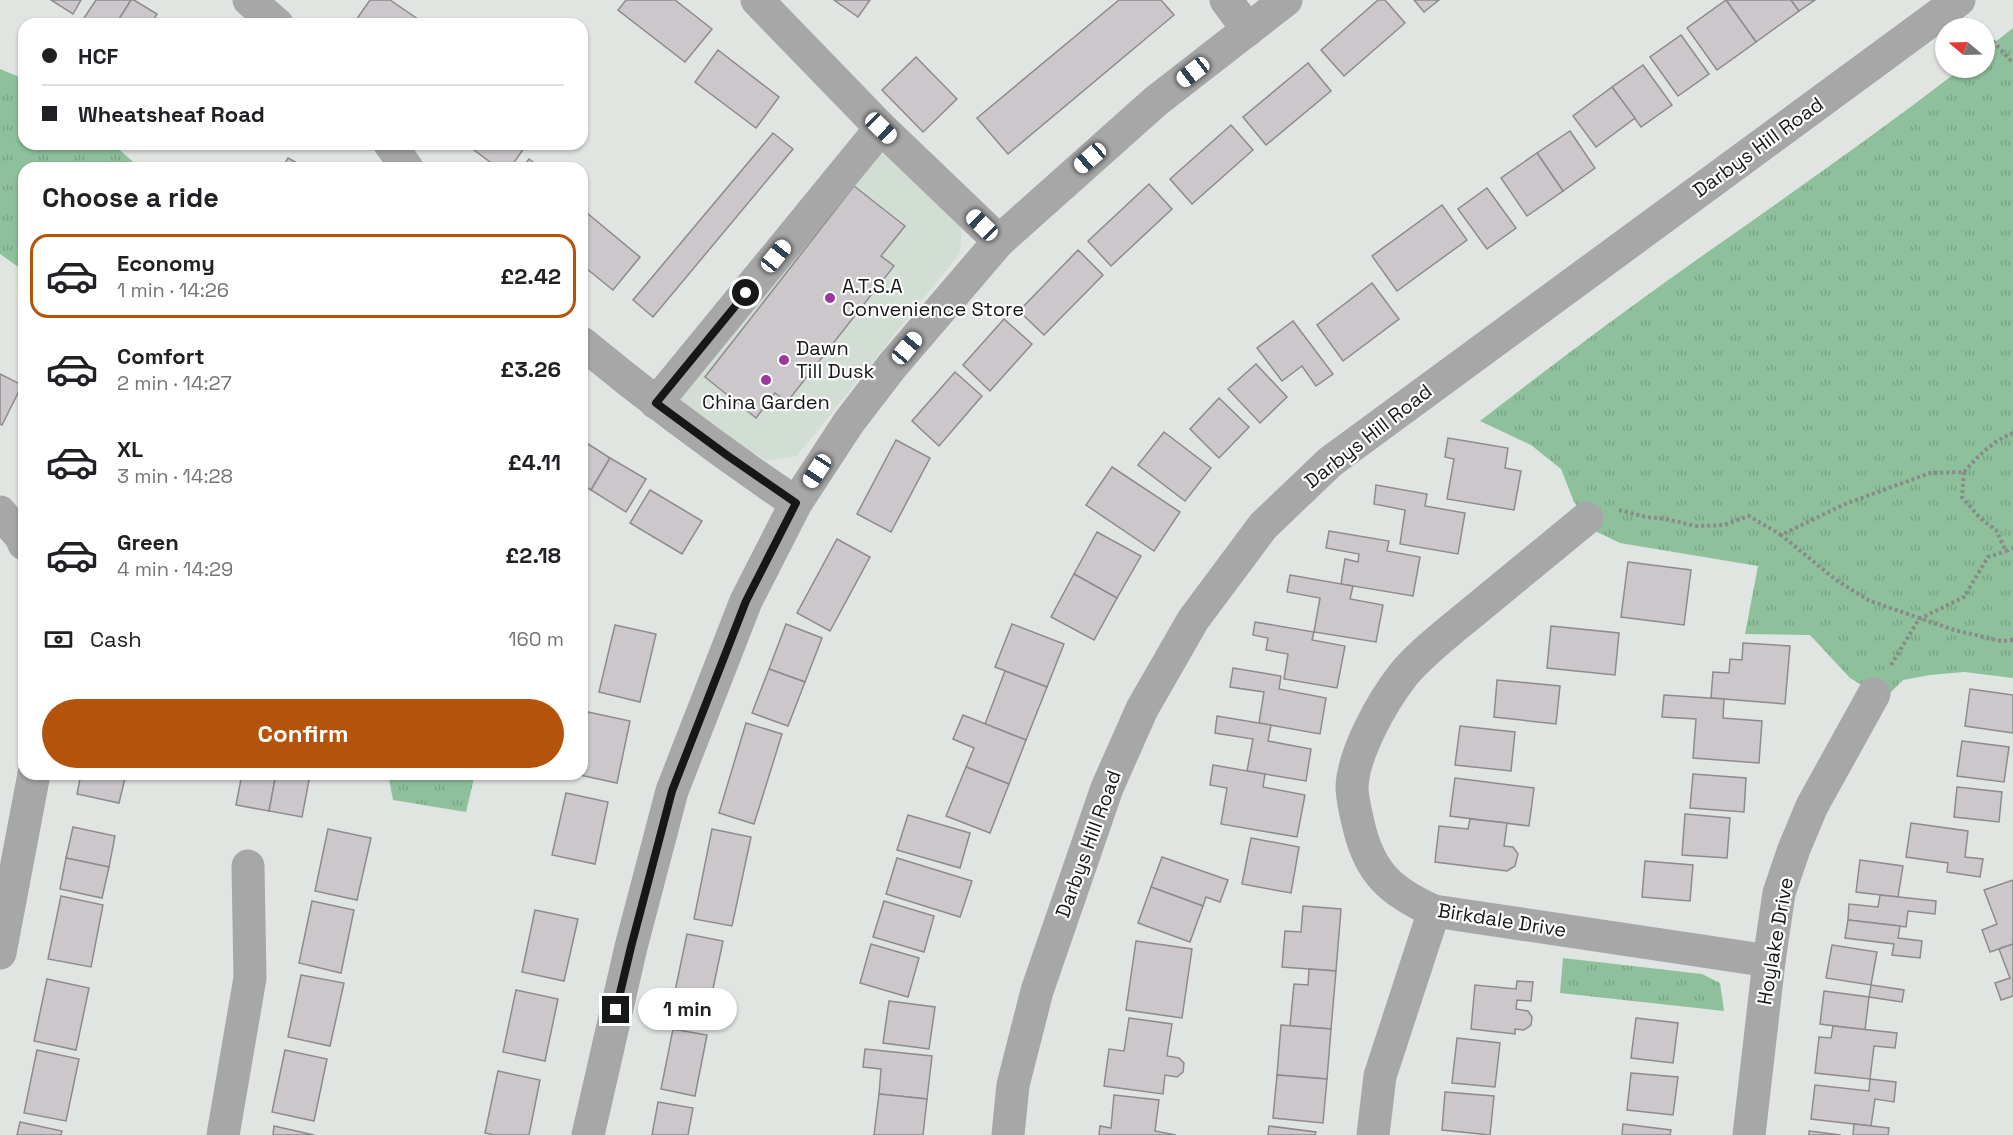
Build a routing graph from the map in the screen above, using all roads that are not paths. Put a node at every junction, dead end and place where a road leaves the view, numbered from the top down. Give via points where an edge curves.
1 (249, 0) edge
2 (757, 0) edge
3 (1226, 0) edge
4 (1286, 0) edge
5 (1959, 0) edge
6 (270, 18) edge
7 (1248, 30) junction
8 (881, 128) junction
9 (999, 241) junction
10 (588, 348) edge
11 (656, 403) junction
12 (796, 503) junction
13 (0, 512) edge
14 (1587, 518) road end
15 (18, 533) edge
16 (1874, 694) road end
17 (33, 780) edge
18 (248, 866) dead end
19 (1434, 910) junction
20 (0, 953) edge
21 (1769, 961) junction
22 (223, 1135) edge
23 (588, 1135) edge
24 (1008, 1135) edge
25 (1372, 1135) edge
26 (1749, 1135) edge

1 - 6 street
2 - 8 street
3 - 7 street
4 - 7 street
5 - 24 street, Darbys Hill Road via 1330,462 1263,526 1193,620 1142,709 1107,788 1037,991 1013,1085
7 - 9 street via 1156,101
8 - 9 street
8 - 11 street
9 - 12 street via 892,366 849,422
10 - 11 street
11 - 12 street
12 - 23 street via 746,601 672,791
13 - 15 street
14 - 19 street, Birkdale Drive via 1444,636 1403,675 1358,756 1352,786 1365,849 1377,871 1393,887
16 - 21 street, Hoylake Drive via 1812,806 1794,849 1779,893
17 - 20 street
18 - 22 street via 250,978
19 - 21 street, Birkdale Drive
19 - 25 street via 1380,1076
21 - 26 street, Hoylake Drive

